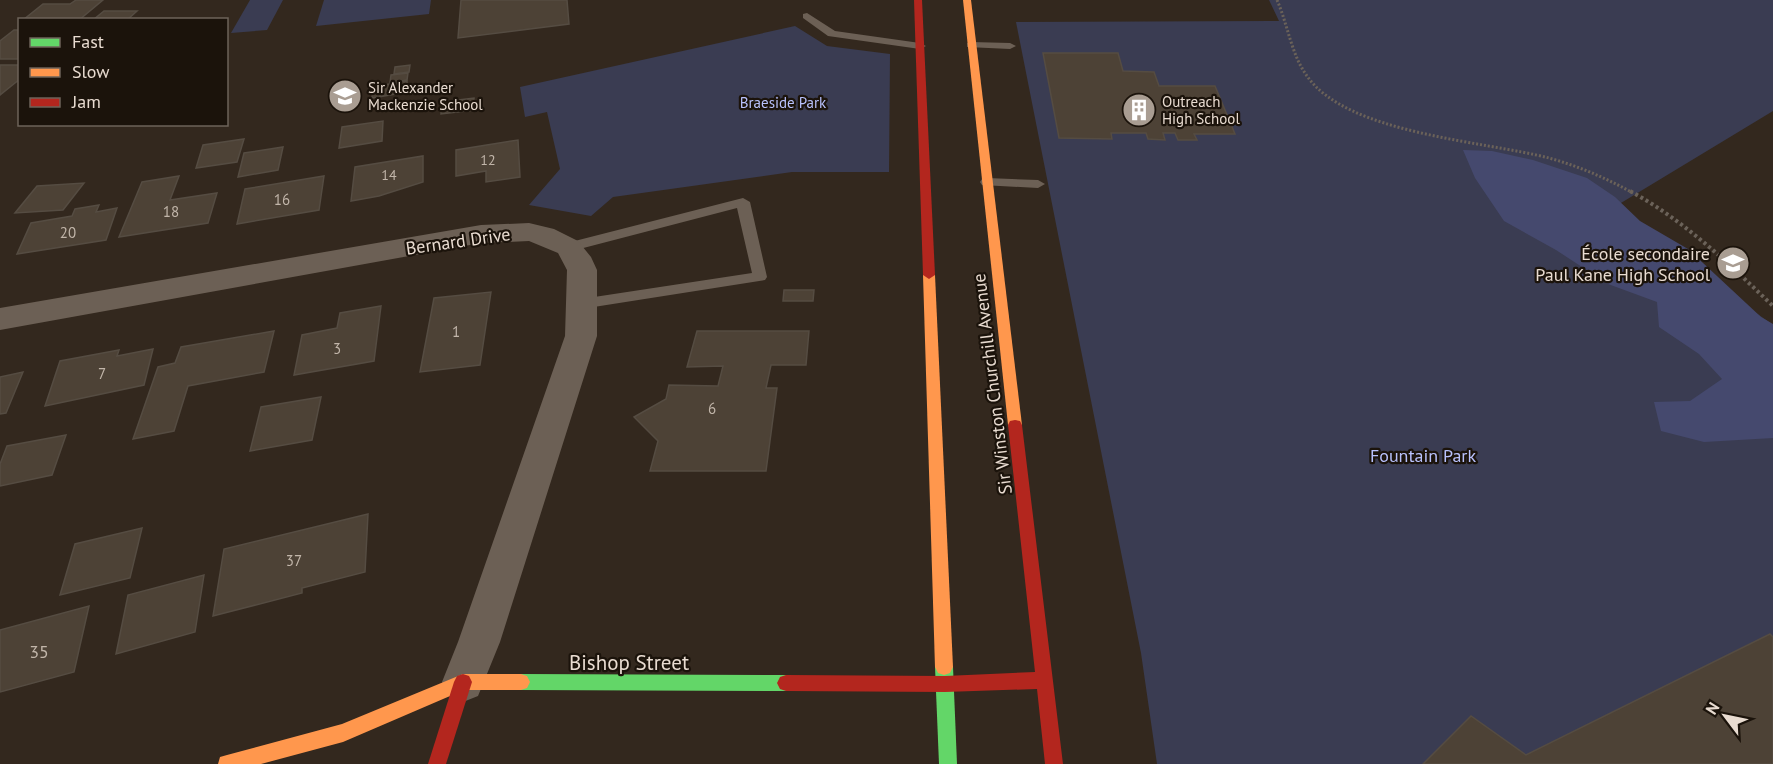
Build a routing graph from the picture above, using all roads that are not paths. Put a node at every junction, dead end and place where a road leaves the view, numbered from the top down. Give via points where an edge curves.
1 (918, 0) edge
2 (967, 0) edge
3 (807, 16) dead end
4 (971, 45) junction
5 (920, 46) junction
6 (1010, 46) dead end
7 (987, 182) junction
8 (1038, 184) dead end
9 (568, 247) junction
10 (581, 304) junction
11 (0, 319) edge
12 (1046, 680) junction
13 (463, 682) junction
14 (945, 684) junction
15 (227, 764) edge
16 (436, 764) edge
17 (948, 764) edge
18 (1054, 764) edge

1 - 5 main road
2 - 4 main road, Sir Winston Churchill Avenue
3 - 5 lane via 832,34
4 - 6 lane
4 - 7 main road, Sir Winston Churchill Avenue
5 - 14 main road
7 - 8 lane
7 - 12 main road, Sir Winston Churchill Avenue
9 - 10 street via 582,270
9 - 10 lane via 743,202 760,277
9 - 11 street, Bernard Drive via 529,232 481,234
10 - 13 street via 580,336
12 - 14 main road, Bishop Street
12 - 18 main road, Sir Winston Churchill Avenue
13 - 14 main road, Bishop Street
13 - 15 main road, Bishop Street via 343,733
13 - 16 main road
14 - 17 main road

